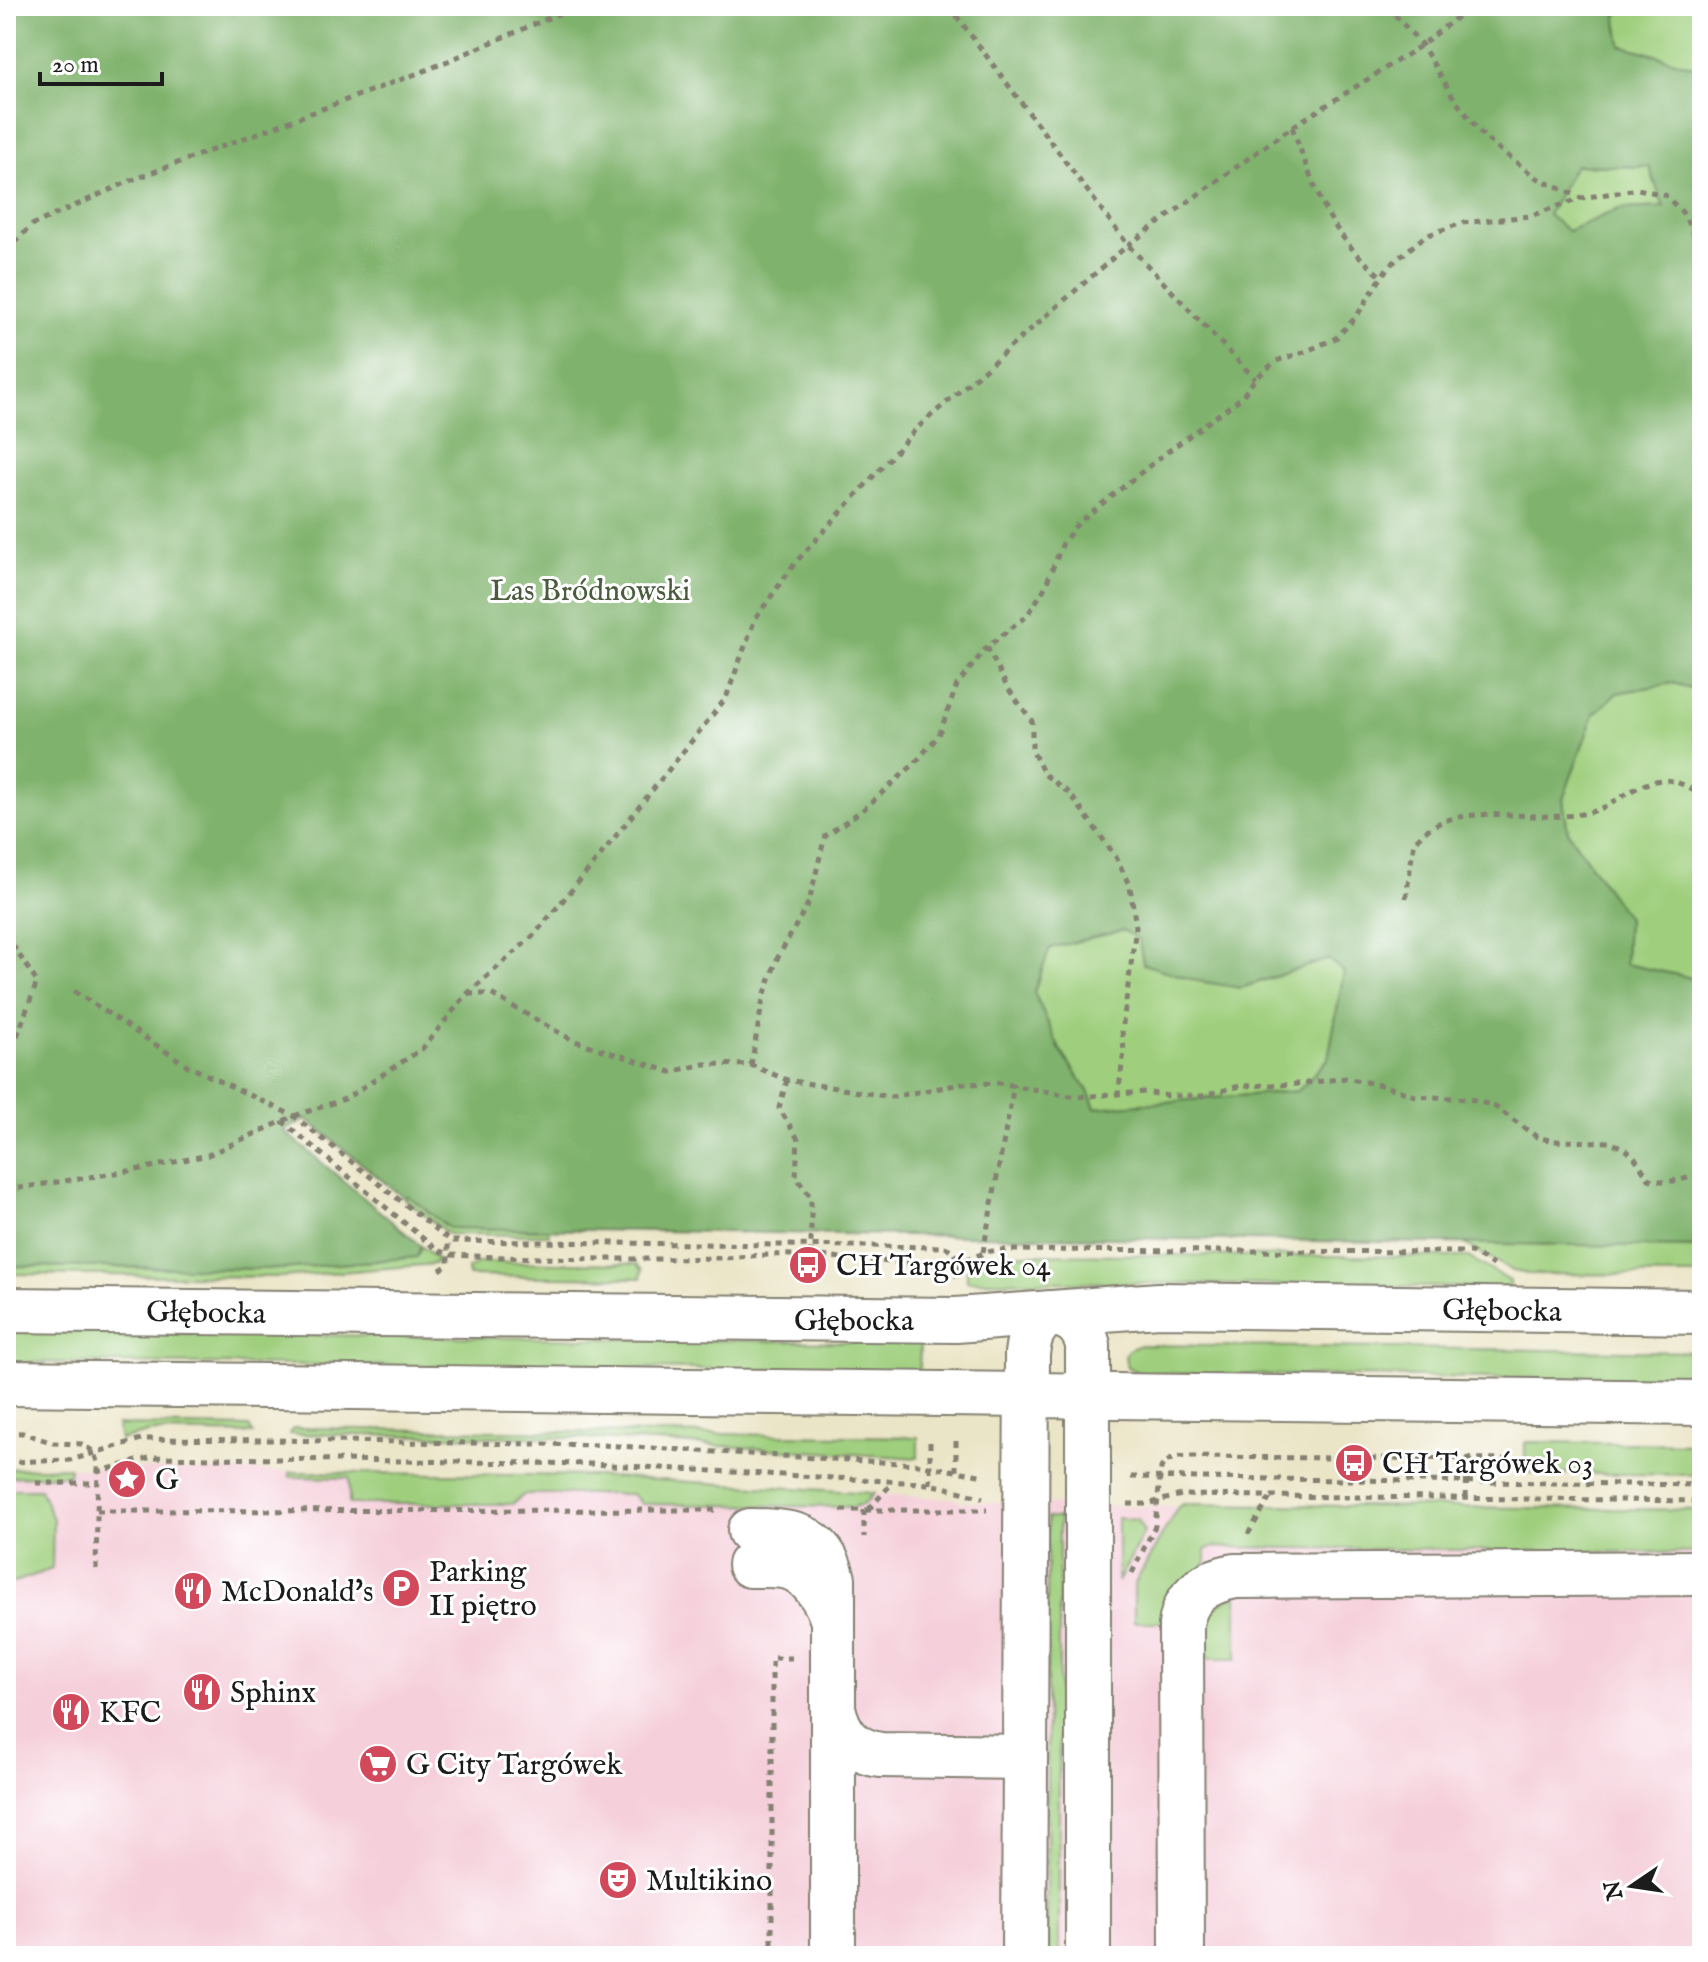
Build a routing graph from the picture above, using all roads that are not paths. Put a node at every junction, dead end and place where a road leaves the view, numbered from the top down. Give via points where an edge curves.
1 (6, 1310) edge
2 (1702, 1312) edge
3 (1051, 1313) junction
4 (6, 1383) edge
5 (1027, 1394) junction
6 (1088, 1395) junction
7 (1702, 1403) edge
8 (741, 1535) road end
9 (1702, 1573) edge
10 (833, 1708) junction
11 (881, 1755) junction
12 (1024, 1757) junction
13 (833, 1797) junction
14 (833, 1956) edge
15 (1024, 1956) edge
16 (1088, 1956) edge
17 (1182, 1956) edge

1 - 3 street, Głębocka via 944,1320
2 - 3 street, Głębocka via 1159,1305
3 - 5 street via 1030,1334
3 - 6 street via 1070,1318 1087,1338
4 - 5 street
5 - 6 street
5 - 12 street
6 - 7 street
6 - 16 street
8 - 10 street via 793,1533 818,1548 827,1563 833,1579
9 - 17 street via 1235,1576 1198,1590 1182,1617
10 - 11 street via 851,1745
10 - 13 street
11 - 12 street
11 - 13 street via 860,1760 844,1772
12 - 15 street
13 - 14 street

